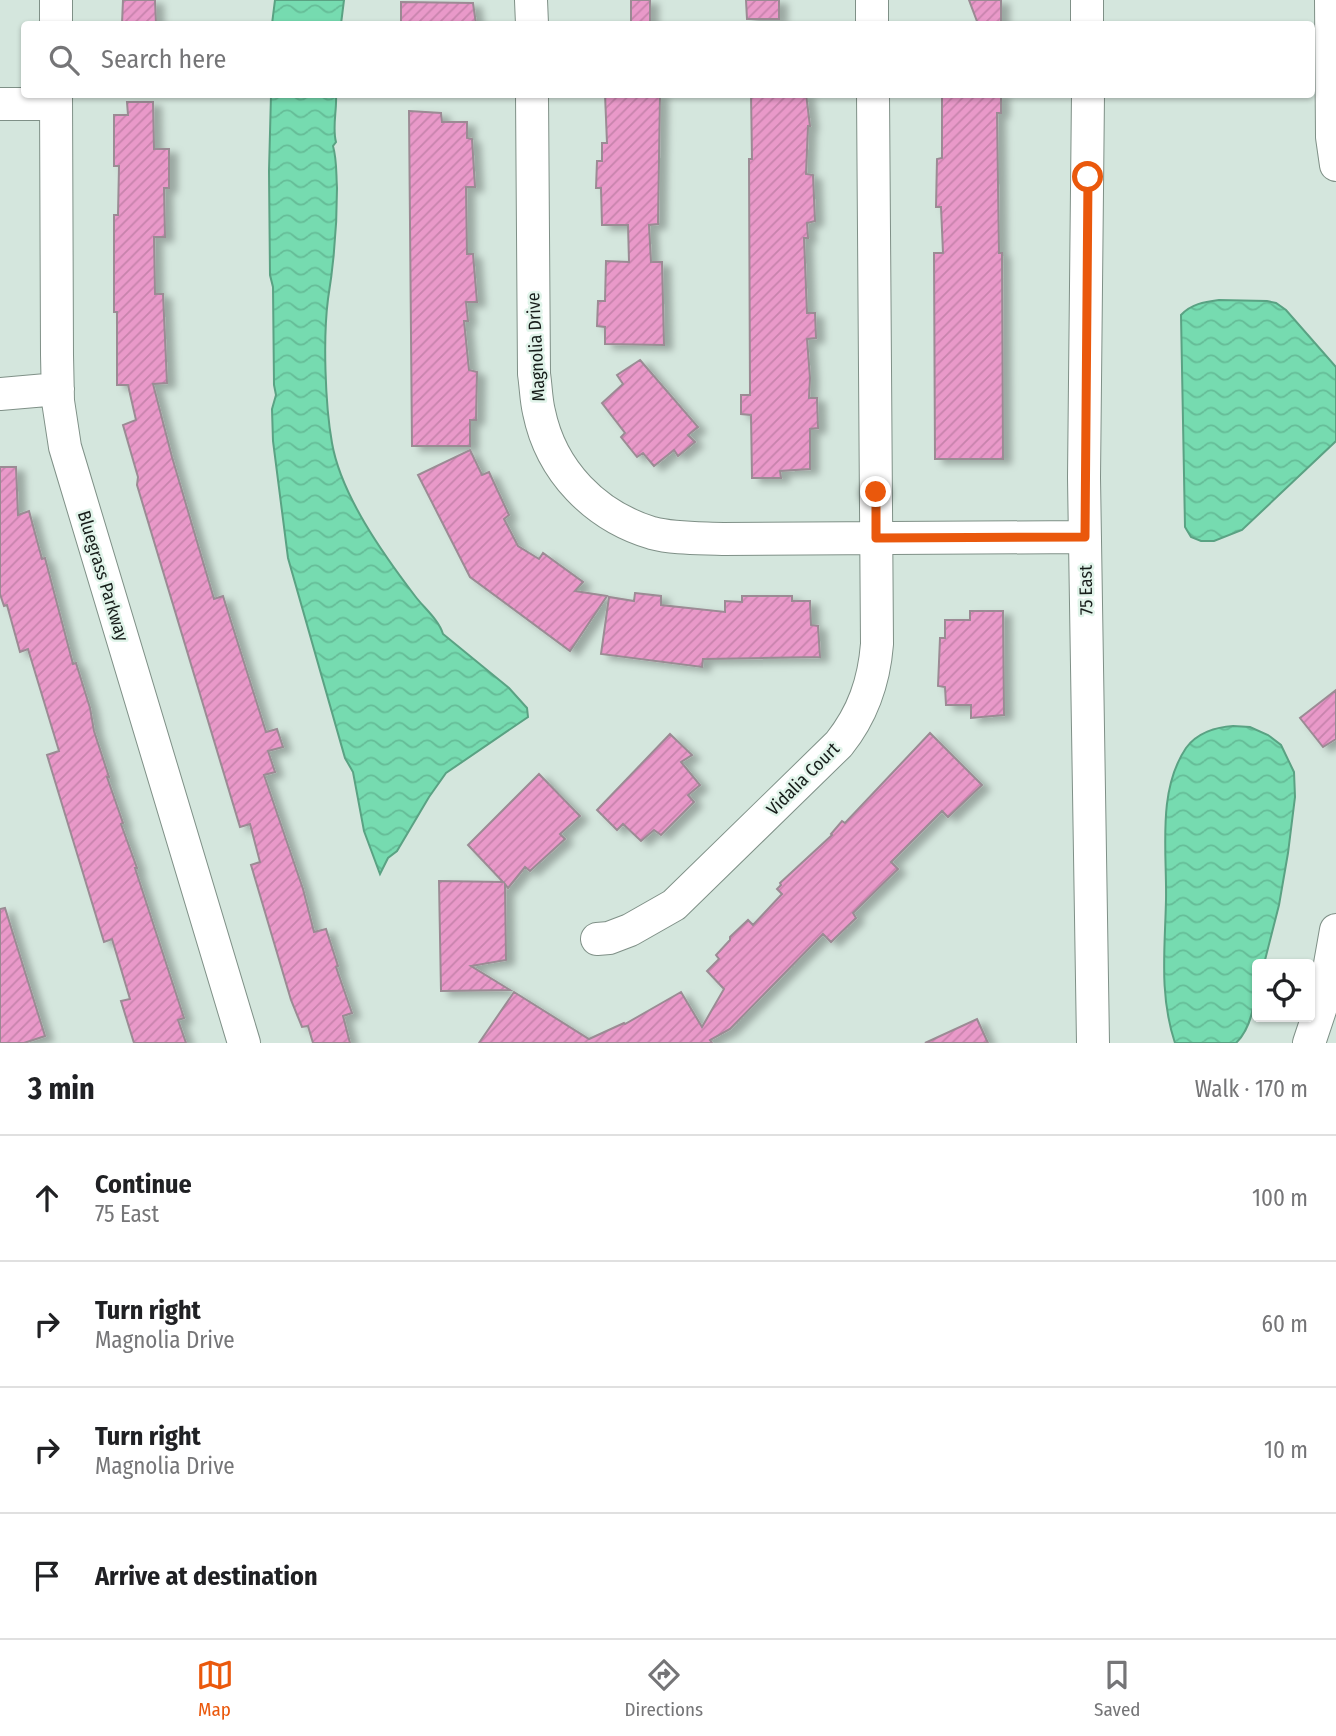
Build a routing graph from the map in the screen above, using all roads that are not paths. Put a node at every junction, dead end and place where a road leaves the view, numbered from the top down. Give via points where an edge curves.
1 (56, 0) edge
2 (531, 0) edge
3 (872, 0) edge
4 (1087, 0) edge
5 (1331, 0) edge
6 (56, 21) edge
7 (532, 21) edge
8 (872, 21) edge
9 (1087, 21) edge
10 (1334, 89) edge
11 (532, 98) edge
12 (873, 98) edge
13 (1088, 98) edge
14 (56, 99) edge
15 (0, 104) edge
16 (1336, 165) edge
17 (58, 388) junction
18 (0, 394) edge
19 (1085, 537) junction
20 (876, 538) junction
21 (1336, 930) edge
22 (597, 939) dead end
23 (244, 1043) edge
24 (1093, 1043) edge
25 (1309, 1043) edge

1 - 6 street
2 - 7 street
3 - 8 street
4 - 9 street
5 - 10 street
10 - 16 street
11 - 20 street, Magnolia Drive via 534,374 550,448 570,480 600,507 653,533 723,539
12 - 20 street
13 - 19 street, 75 East
14 - 15 street
14 - 17 street, Bluegrass Parkway
17 - 18 street
17 - 23 street, Bluegrass Parkway via 70,465
19 - 20 street, Magnolia Drive
19 - 24 street, 75 East
20 - 22 street, Vidalia Court via 876,665 850,730 674,905 630,930
21 - 25 street via 1324,998

